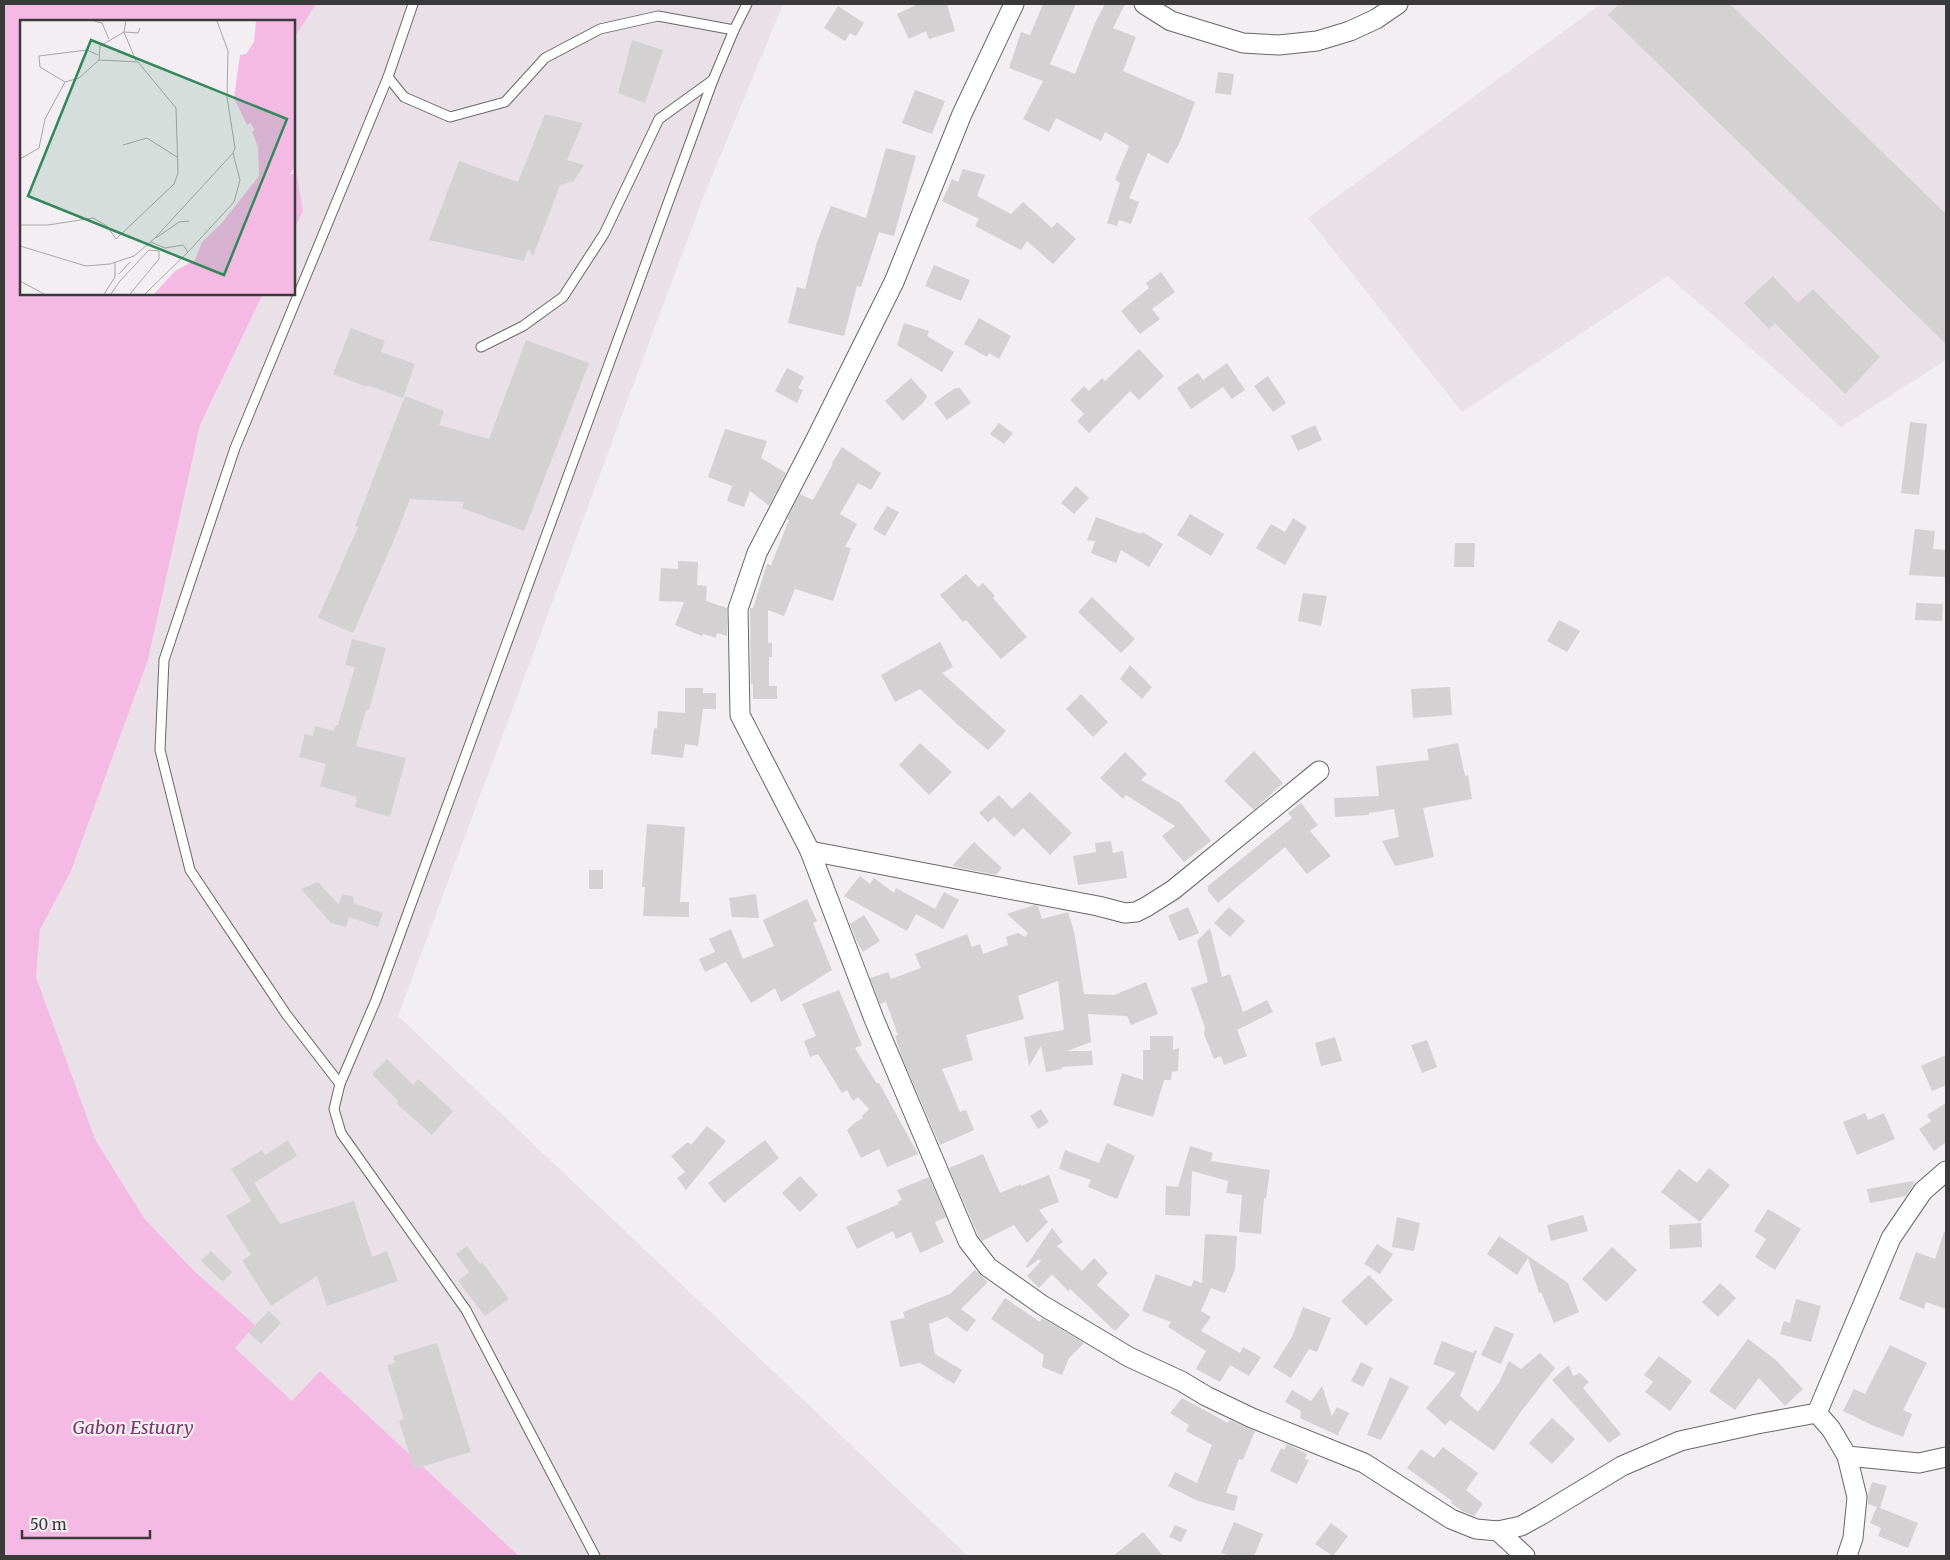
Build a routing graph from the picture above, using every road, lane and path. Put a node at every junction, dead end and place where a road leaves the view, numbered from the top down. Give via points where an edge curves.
1 (413, 4) edge
2 (747, 4) edge
3 (1014, 4) edge
4 (1144, 4) edge
5 (1398, 4) edge
6 (734, 30) junction
7 (388, 77) junction
8 (713, 80) junction
9 (481, 347) dead end
10 (1319, 770) dead end
11 (810, 851) junction
12 (340, 1084) junction
13 (1946, 1172) edge
14 (1817, 1413) junction
15 (1847, 1456) junction
16 (1946, 1457) edge
17 (1498, 1531) junction
18 (595, 1556) edge
19 (1525, 1556) edge
20 (1847, 1556) edge

1 - 7 lane
2 - 6 lane
3 - 11 street via 962,114 894,282 757,553 738,609 740,716
4 - 5 street via 1171,20 1243,43 1278,45 1317,41 1350,31
6 - 7 lane via 658,16 600,29 545,58 505,102 450,117 404,97
6 - 8 lane
7 - 12 lane via 235,448 164,660 160,750 190,870 286,1014
8 - 9 lane via 659,119 604,234 563,297 523,326
8 - 12 lane via 376,1000
10 - 11 street via 1173,890 1136,912 1125,913
11 - 17 street via 874,1019 968,1241 988,1267 1042,1305 1129,1357 1252,1418 1364,1463 1451,1519 1476,1529
12 - 18 lane via 334,1109 341,1133 466,1310
13 - 14 street via 1923,1191 1890,1238
14 - 15 street
14 - 17 street via 1680,1441 1622,1466 1521,1526
15 - 16 street via 1919,1463
15 - 20 street via 1857,1497 1853,1538
17 - 19 street

